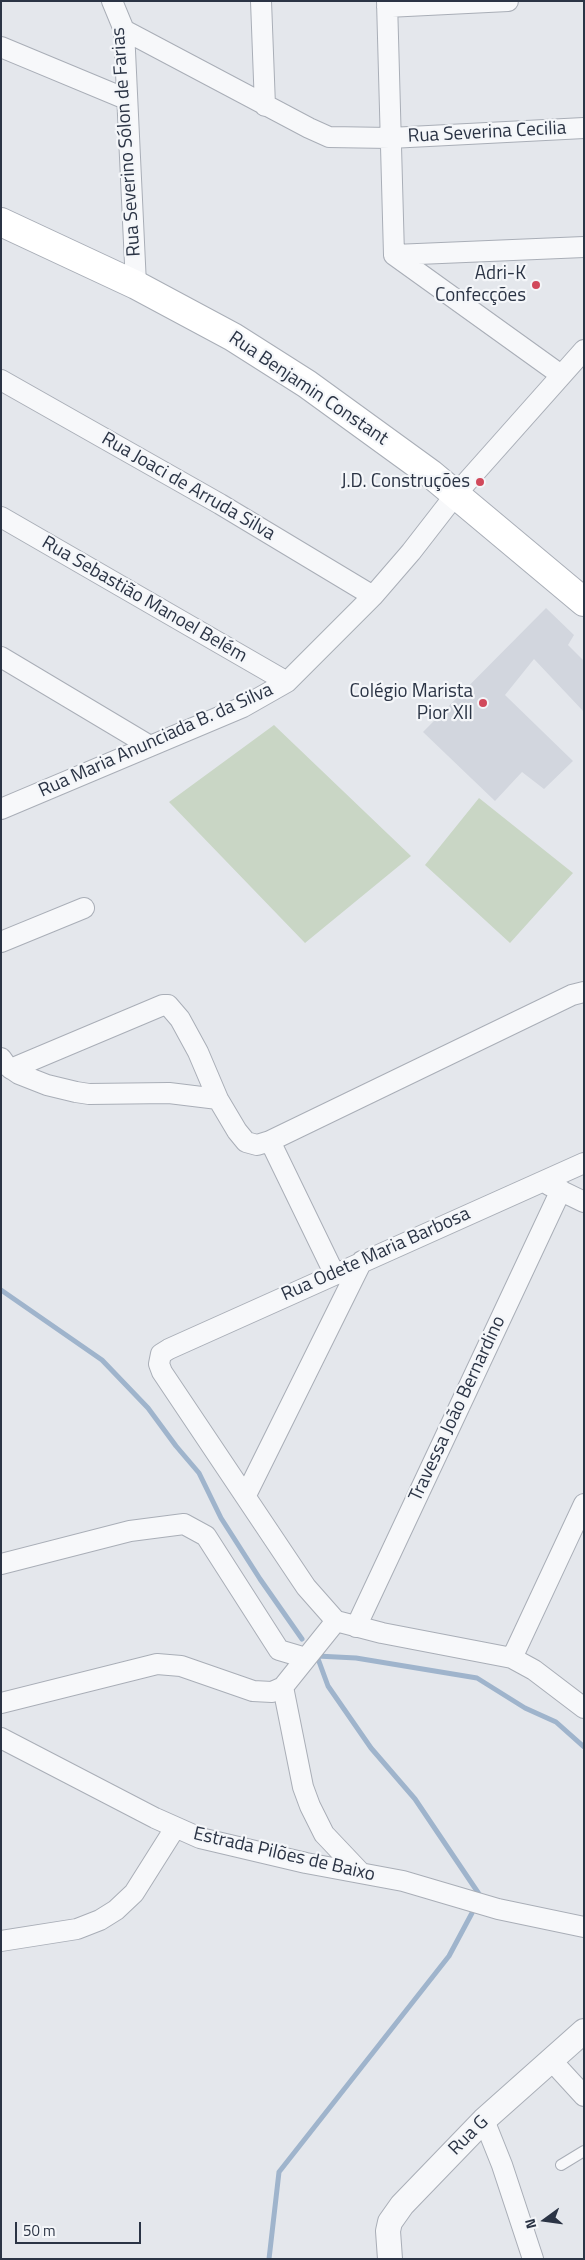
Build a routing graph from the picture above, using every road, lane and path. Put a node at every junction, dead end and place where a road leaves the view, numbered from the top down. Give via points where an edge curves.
1 (112, 1) edge
2 (261, 1) edge
3 (508, 1) edge
4 (387, 4) edge
5 (124, 30) junction
6 (1, 47) edge
7 (126, 99) junction
8 (265, 106) junction
9 (584, 128) edge
10 (390, 138) junction
11 (1, 222) edge
12 (584, 247) edge
13 (394, 255) junction
14 (136, 285) junction
15 (584, 350) edge
16 (561, 375) junction
17 (1, 380) edge
18 (456, 494) junction
19 (1, 517) edge
20 (373, 596) junction
21 (584, 602) edge
22 (1, 657) edge
23 (287, 682) junction
24 (150, 746) junction
25 (5, 804) edge
26 (84, 908) dead end
27 (1, 942) edge
28 (584, 992) edge
29 (6, 1064) edge
30 (218, 1099) junction
31 (270, 1140) junction
32 (584, 1163) edge
33 (543, 1182) junction
34 (561, 1190) junction
35 (584, 1202) edge
36 (362, 1261) junction
37 (334, 1273) junction
38 (246, 1495) junction
39 (584, 1504) edge
40 (1, 1564) edge
41 (336, 1620) junction
42 (356, 1627) junction
43 (306, 1658) junction
44 (512, 1658) junction
45 (283, 1687) junction
46 (1, 1703) edge
47 (584, 1708) edge
48 (1, 1738) edge
49 (175, 1828) junction
50 (360, 1872) junction
51 (584, 1927) edge
52 (1, 1941) edge
53 (584, 2031) edge
54 (551, 2060) junction
55 (584, 2096) edge
56 (484, 2120) junction
57 (584, 2151) edge
58 (561, 2165) dead end
59 (390, 2259) edge
60 (533, 2259) edge

1 - 5 street, Rua Severino Sólon de Farias
2 - 8 street
3 - 4 street
4 - 10 street
5 - 7 street, Rua Severino Sólon de Farias
5 - 8 street, Rua Severina Cecilia
6 - 7 street
7 - 14 street, Rua Severino Sólon de Farias
8 - 10 street, Rua Severina Cecilia via 330,137
9 - 10 street, Rua Severina Cecilia
10 - 13 street
11 - 14 main road, Rua Benjamin Constant
12 - 13 street
13 - 16 street
14 - 18 main road, Rua Benjamin Constant via 233,337 299,379
15 - 16 street, Rua Maria Anunciada B. da Silva
16 - 18 street, Rua Maria Anunciada B. da Silva
17 - 20 street, Rua Joaci de Arruda Silva via 220,504
18 - 20 street, Rua Maria Anunciada B. da Silva
18 - 21 main road, Rua Benjamin Constant
19 - 23 street, Rua Sebastião Manoel Belém
20 - 23 street, Rua Maria Anunciada B. da Silva
22 - 24 street
23 - 24 street, Rua Maria Anunciada B. da Silva via 252,703
24 - 25 street, Rua Maria Anunciada B. da Silva
26 - 27 street
28 - 31 street
29 - 30 street via 47,1085 76,1092 169,1093
29 - 30 street via 164,1005 172,1008 180,1019
30 - 31 street via 246,1142 256,1145
31 - 37 street
32 - 33 street, Rua Odete Maria Barbosa
33 - 34 street
33 - 36 street, Rua Odete Maria Barbosa
34 - 35 street
34 - 42 street, Travessa João Bernardino
36 - 37 street, Rua Odete Maria Barbosa
36 - 38 street
37 - 38 street, Rua Odete Maria Barbosa via 161,1354 162,1372
38 - 41 street via 306,1587
39 - 44 street
40 - 43 street via 130,1531 184,1524 206,1536 280,1650
41 - 42 street
41 - 43 street
42 - 44 street
43 - 45 street
44 - 47 street via 534,1670
45 - 46 street via 264,1693 181,1666 156,1664
45 - 50 street via 303,1787 310,1806 324,1834
48 - 49 street, Estrada Pilões de Baixo
49 - 50 street, Estrada Pilões de Baixo via 224,1845
49 - 52 street via 134,1892 116,1910 77,1929
50 - 51 street, Estrada Pilões de Baixo via 498,1909
53 - 54 street, Rua G
54 - 55 street
54 - 56 street, Rua G
56 - 59 street, Rua G via 394,2214 388,2231
56 - 60 street
57 - 58 lane

